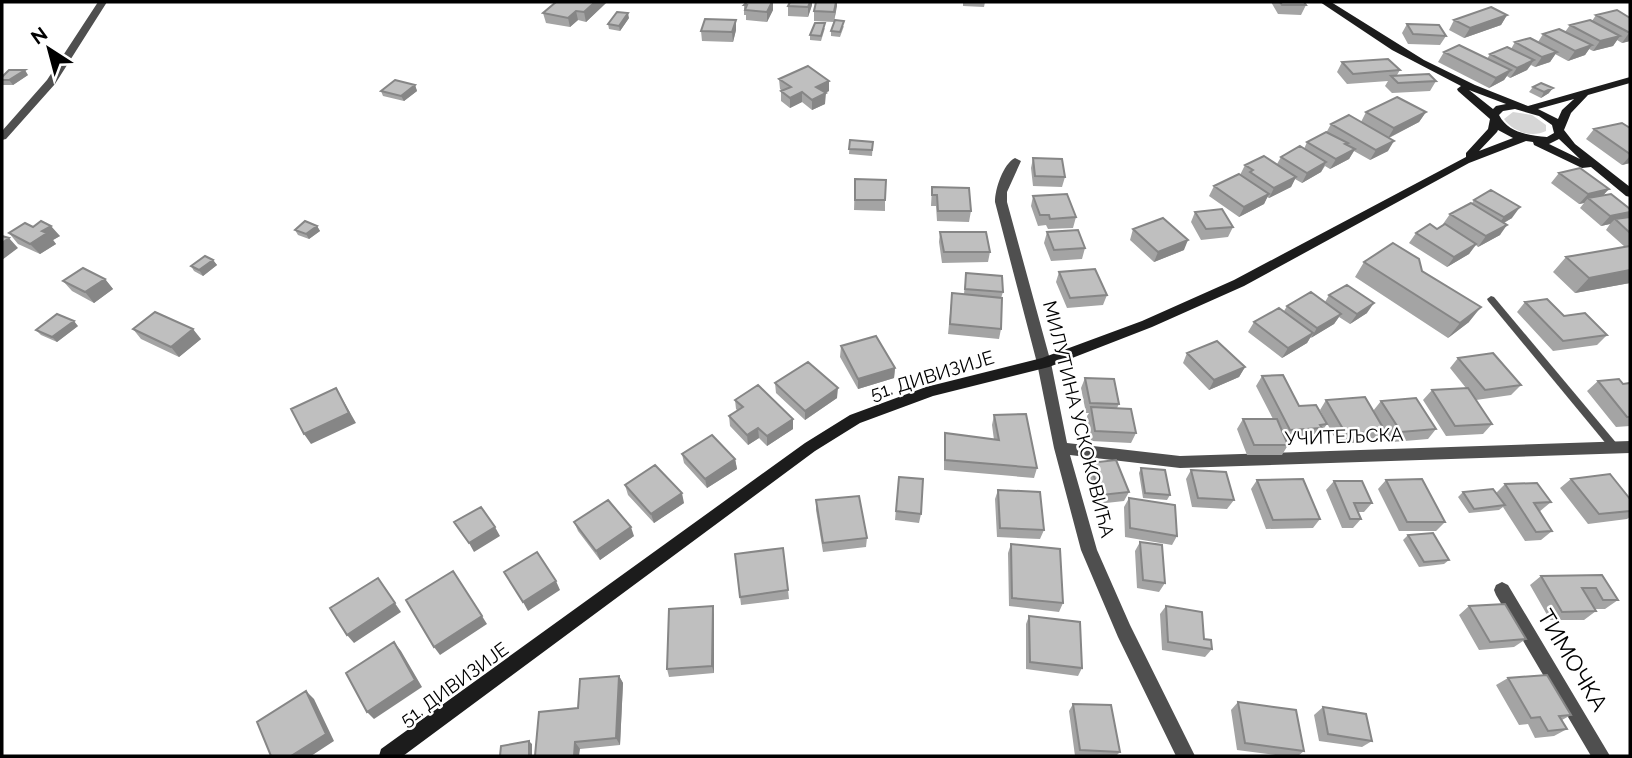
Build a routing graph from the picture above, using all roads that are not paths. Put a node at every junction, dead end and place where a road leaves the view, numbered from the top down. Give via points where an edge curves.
1 (102, 2) edge
2 (1325, 2) edge
3 (1445, 75) junction
4 (1630, 80) edge
5 (1586, 94) junction
6 (1527, 108) junction
7 (1494, 118) junction
8 (1560, 131) junction
9 (2, 137) edge
10 (1526, 139) junction
11 (1015, 161) dead end
12 (1465, 161) junction
13 (1612, 180) junction
14 (1630, 193) edge
15 (1491, 299) dead end
16 (1044, 363) junction
17 (1623, 447) edge
18 (1061, 448) junction
19 (1503, 590) dead end
20 (388, 756) edge
21 (1186, 756) edge
22 (1601, 756) edge

1 - 9 street via 51,82
2 - 3 street
3 - 6 street
3 - 7 street
4 - 5 street
5 - 6 street
5 - 8 street via 1566,112
6 - 7 street via 1500,108
6 - 8 street via 1551,118
7 - 10 street via 1507,132
7 - 12 street, 51. ДИВИЗИЈЕ via 1493,130
8 - 10 street, 51. ДИВИЗИЈЕ via 1549,141
8 - 13 street
10 - 12 street, 51. ДИВИЗИЈЕ
10 - 13 street
11 - 16 street, МИЛУТИНА УСКОКОВИЋА via 1001,191 1001,202
12 - 16 street, 51. ДИВИЗИЈЕ via 1239,283
13 - 14 street
15 - 17 lane
16 - 18 street, МИЛУТИНА УСКОКОВИЋА
16 - 20 street, 51. ДИВИЗИЈЕ via 931,391 855,419 810,447
17 - 18 street, УЧИТЕЉСКА via 1180,462
18 - 21 street, МИЛУТИНА УСКОКОВИЋА via 1089,550
19 - 22 street, ТИМОЧКА

